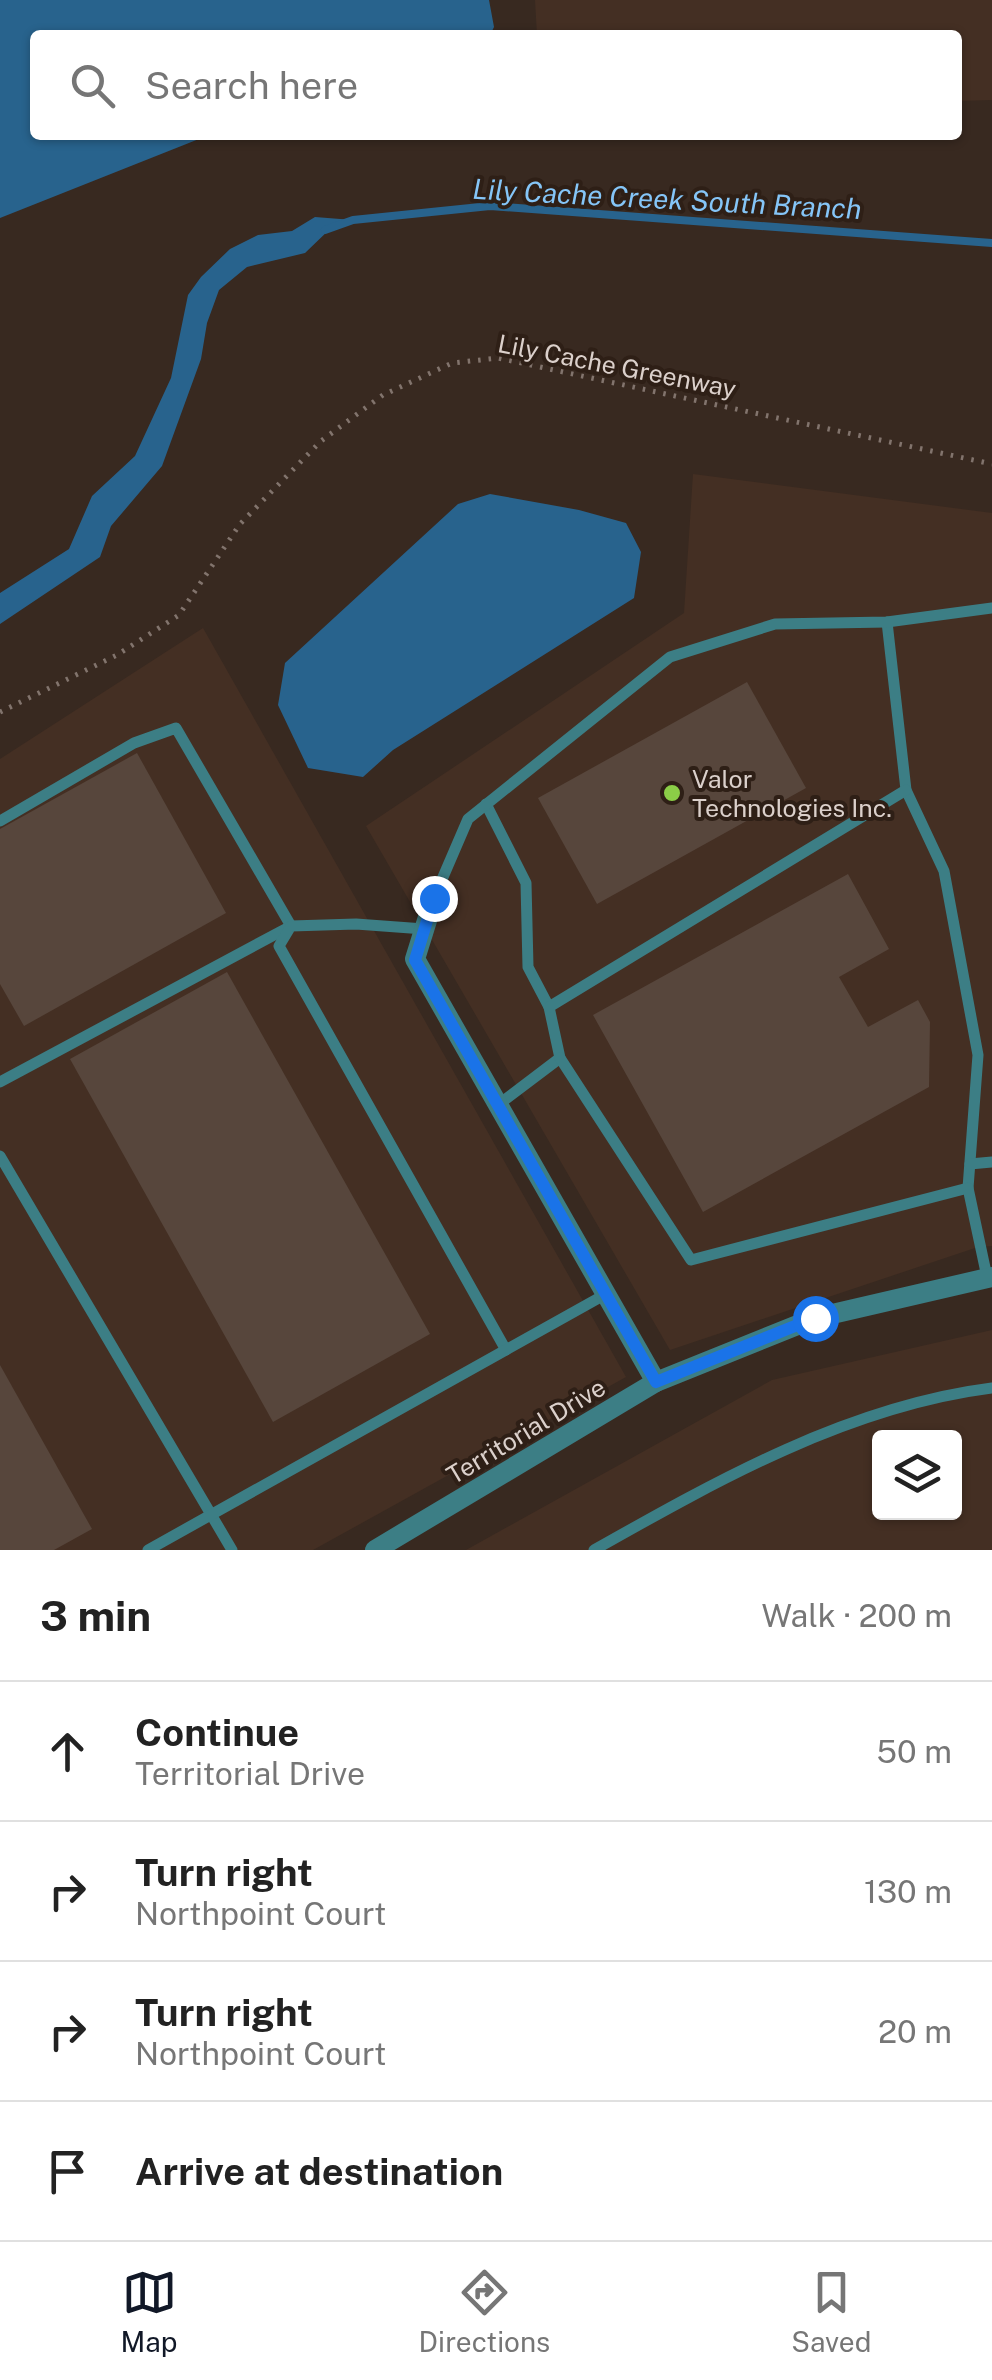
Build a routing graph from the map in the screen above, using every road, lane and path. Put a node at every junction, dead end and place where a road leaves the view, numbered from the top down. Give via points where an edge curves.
1 (992, 464) edge
2 (992, 608) edge
3 (887, 622) junction
4 (0, 712) edge
5 (906, 790) junction
6 (486, 804) junction
7 (0, 821) edge
8 (434, 898) joint
9 (291, 926) junction
10 (424, 929) junction
11 (548, 1007) junction
12 (560, 1058) junction
13 (0, 1082) edge
14 (992, 1095) edge
15 (975, 1097) junction
16 (498, 1105) junction
17 (0, 1156) edge
18 (992, 1162) edge
19 (970, 1164) junction
20 (968, 1188) junction
21 (989, 1277) edge
22 (606, 1294) junction
23 (506, 1350) junction
24 (656, 1382) junction
25 (992, 1388) edge
26 (210, 1514) junction
27 (148, 1550) edge
28 (232, 1550) edge
29 (375, 1550) edge
30 (594, 1550) edge

1 - 4 path, Lily Cache Greenway via 498,358 452,363 382,395 321,440 240,524 179,614 117,654
2 - 3 lane
3 - 5 lane
3 - 6 lane via 775,624 670,658
5 - 11 lane
5 - 15 lane via 944,871 978,1055
6 - 8 lane via 468,818
6 - 11 lane via 526,883 528,968
7 - 9 lane via 134,744 176,728
8 - 10 street
9 - 10 lane
9 - 13 lane
9 - 23 lane via 280,946
10 - 16 street via 415,960
11 - 12 lane
12 - 16 lane
12 - 20 lane via 691,1260
14 - 15 lane
15 - 19 lane
16 - 22 street
17 - 26 lane
18 - 19 lane
19 - 20 lane
20 - 21 lane
21 - 24 street, Territorial Drive via 815,1318
22 - 23 lane
22 - 24 street
23 - 26 lane
24 - 29 street, Territorial Drive
25 - 30 lane via 943,1394 807,1440
26 - 27 lane
26 - 28 lane

